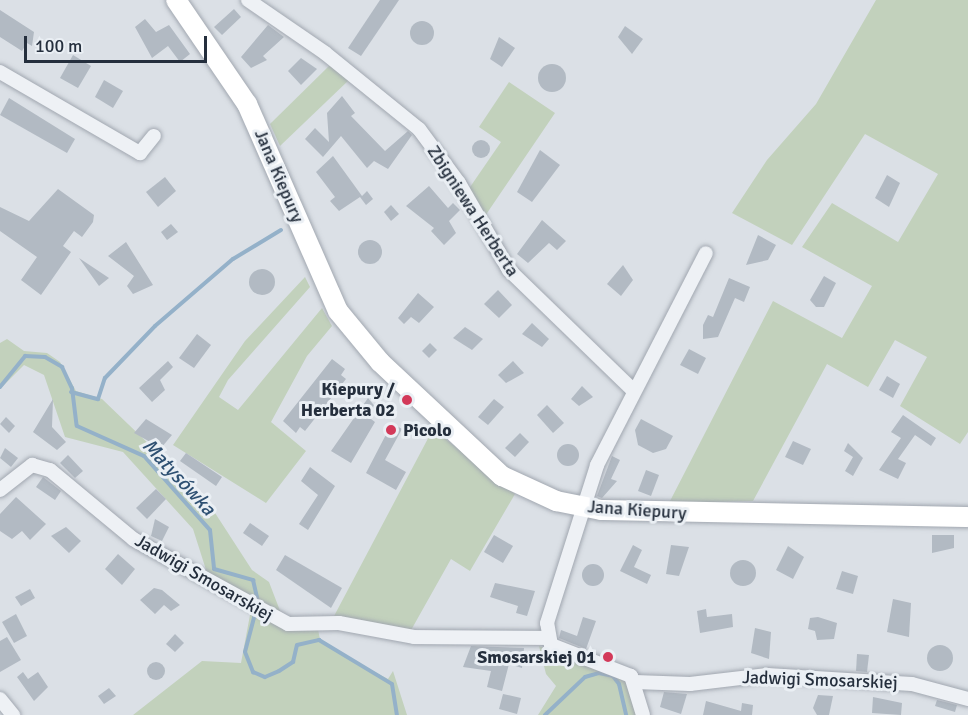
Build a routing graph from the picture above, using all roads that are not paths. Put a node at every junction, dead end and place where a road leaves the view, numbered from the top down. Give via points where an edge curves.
1 (176, 0) edge
2 (248, 0) edge
3 (0, 72) edge
4 (154, 136) dead end
5 (706, 253) dead end
6 (632, 390) junction
7 (0, 490) edge
8 (582, 507) junction
9 (968, 517) edge
10 (547, 638) junction
11 (635, 682) junction
12 (0, 699) edge
13 (968, 699) edge
14 (13, 715) edge
15 (643, 715) edge

1 - 8 street, Jana Kiepury via 247,104 325,286 359,340 496,471 545,497
2 - 6 street, Zbigniewa Herberta via 325,53 419,129 454,176 509,270
3 - 4 street via 140,153
5 - 6 street
6 - 8 street
7 - 10 street, Jadwigi Smosarskiej via 32,465 50,470 133,538 288,624 339,623 400,636
8 - 9 street, Jana Kiepury
8 - 10 street via 546,623
10 - 11 street, Jadwigi Smosarskiej via 558,648 625,671
11 - 13 street, Jadwigi Smosarskiej via 681,684 767,675 912,684
11 - 15 street
12 - 14 street

